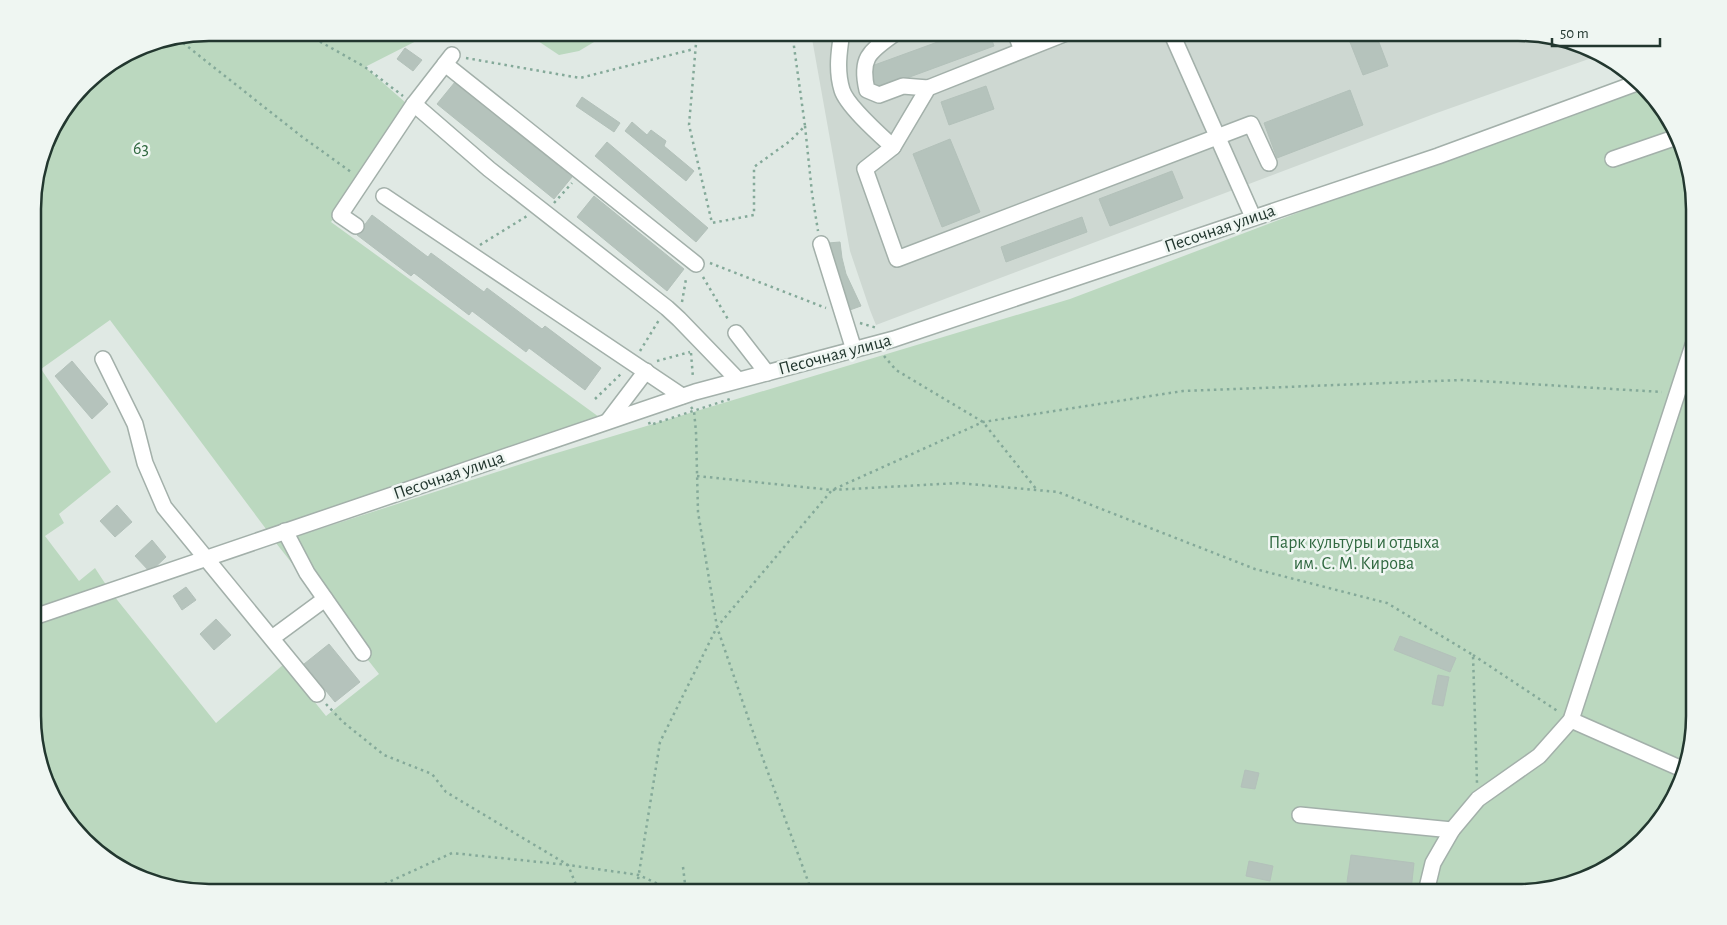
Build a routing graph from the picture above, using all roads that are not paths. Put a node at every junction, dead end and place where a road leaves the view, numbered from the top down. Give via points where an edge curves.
1 (883, 41) edge
2 (1019, 41) edge
3 (1045, 41) edge
4 (1175, 41) edge
5 (841, 42) edge
6 (1022, 50) junction
7 (1630, 85) edge
8 (928, 88) junction
9 (880, 95) junction
10 (414, 104) junction
11 (862, 116) junction
12 (1217, 137) junction
13 (1670, 139) edge
14 (893, 147) junction
15 (1612, 159) dead end
16 (1269, 163) dead end
17 (384, 196) dead end
18 (1253, 217) junction
19 (356, 226) dead end
20 (821, 244) road end
21 (702, 263) road end
22 (736, 333) road end
23 (854, 350) junction
24 (103, 359) dead end
25 (639, 366) junction
26 (1686, 369) edge
27 (766, 373) junction
28 (738, 380) junction
29 (682, 396) junction
30 (608, 421) junction
31 (285, 531) junction
32 (208, 558) junction
33 (325, 600) junction
34 (41, 615) edge
35 (272, 638) junction
36 (363, 654) dead end
37 (317, 694) road end
38 (1571, 720) junction
39 (1678, 767) edge
40 (1300, 815) dead end
41 (1452, 830) junction
42 (1428, 883) edge

1 - 9 street via 866,59 864,74 867,90
2 - 6 street
3 - 6 street
4 - 12 street
5 - 11 street via 838,58 842,91
6 - 8 street
7 - 18 street, Песочная улица via 1438,156
8 - 9 street via 903,86
8 - 14 street
9 - 11 street via 869,100
10 - 19 street via 340,214
10 - 21 street via 449,60
10 - 28 street via 489,169 667,308
11 - 14 street
12 - 14 street via 898,258 865,169
12 - 16 street via 1251,124
12 - 18 street
13 - 15 street
17 - 25 street
18 - 23 street, Песочная улица
20 - 23 street
22 - 27 street
23 - 27 street, Песочная улица
24 - 32 street via 135,424 145,463 164,506
25 - 29 street
25 - 30 street
26 - 38 street
27 - 28 street, Песочная улица
28 - 29 street, Песочная улица
29 - 30 street, Песочная улица
30 - 31 street, Песочная улица
31 - 32 street, Песочная улица
31 - 33 street
32 - 34 street, Песочная улица
32 - 35 street
33 - 35 street
33 - 36 street
35 - 37 street
38 - 39 street
38 - 41 street via 1539,756 1478,800
40 - 41 street
41 - 42 street via 1433,863

